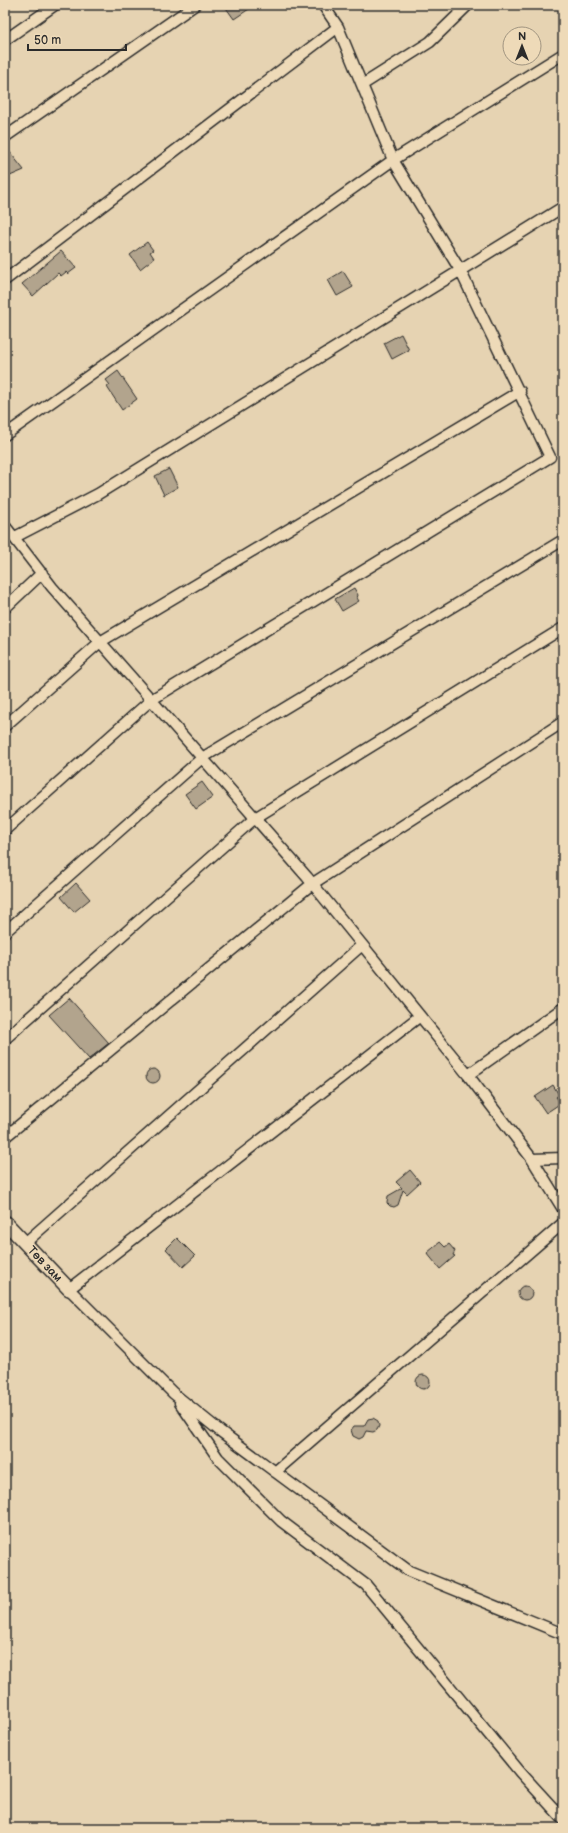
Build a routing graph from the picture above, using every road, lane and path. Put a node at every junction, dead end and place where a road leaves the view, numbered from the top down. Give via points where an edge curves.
1 (55, 5) edge
2 (195, 5) edge
3 (324, 5) edge
4 (468, 5) edge
5 (338, 27) junction
6 (5, 40) edge
7 (563, 54) edge
8 (362, 86) junction
9 (5, 137) edge
10 (393, 160) junction
11 (563, 207) edge
12 (460, 270) junction
13 (5, 280) edge
14 (520, 391) junction
15 (5, 435) edge
16 (5, 526) edge
17 (14, 537) junction
18 (563, 540) edge
19 (42, 573) junction
20 (5, 608) edge
21 (563, 628) edge
22 (100, 642) junction
23 (151, 700) junction
24 (563, 722) edge
25 (5, 726) edge
26 (202, 758) junction
27 (255, 818) junction
28 (5, 830) edge
29 (312, 884) junction
30 (5, 932) edge
31 (362, 945) junction
32 (563, 1008) edge
33 (420, 1016) junction
34 (5, 1039) edge
35 (468, 1074) junction
36 (5, 1137) edge
37 (563, 1158) edge
38 (532, 1159) junction
39 (563, 1208) edge
40 (5, 1222) edge
41 (563, 1223) edge
42 (25, 1243) junction
43 (69, 1289) junction
44 (173, 1393) junction
45 (275, 1472) junction
46 (563, 1634) edge
47 (563, 1819) edge

1 - 6 street
2 - 9 street
3 - 5 street
4 - 8 street via 430,42
5 - 8 street
5 - 13 street
7 - 10 street
8 - 10 street
10 - 12 street
10 - 15 street
11 - 12 street
12 - 14 street
12 - 17 street via 98,494
14 - 22 street
14 - 23 street via 550,457
16 - 17 street
17 - 19 street
18 - 26 street
19 - 20 street
19 - 22 street
21 - 27 street
22 - 23 street
22 - 25 street
23 - 26 street
23 - 28 street
24 - 29 street
26 - 27 street
26 - 30 street
27 - 29 street
27 - 34 street
29 - 31 street
29 - 36 street
31 - 33 street
31 - 42 street
32 - 35 street
33 - 35 street
33 - 43 street
35 - 38 street
37 - 38 street
38 - 39 street
40 - 42 street, Төв зам
41 - 45 street
42 - 43 street, Төв зам
43 - 44 street
44 - 45 street
44 - 47 street via 218,1458 275,1516 366,1585 505,1754
45 - 46 street via 409,1571

